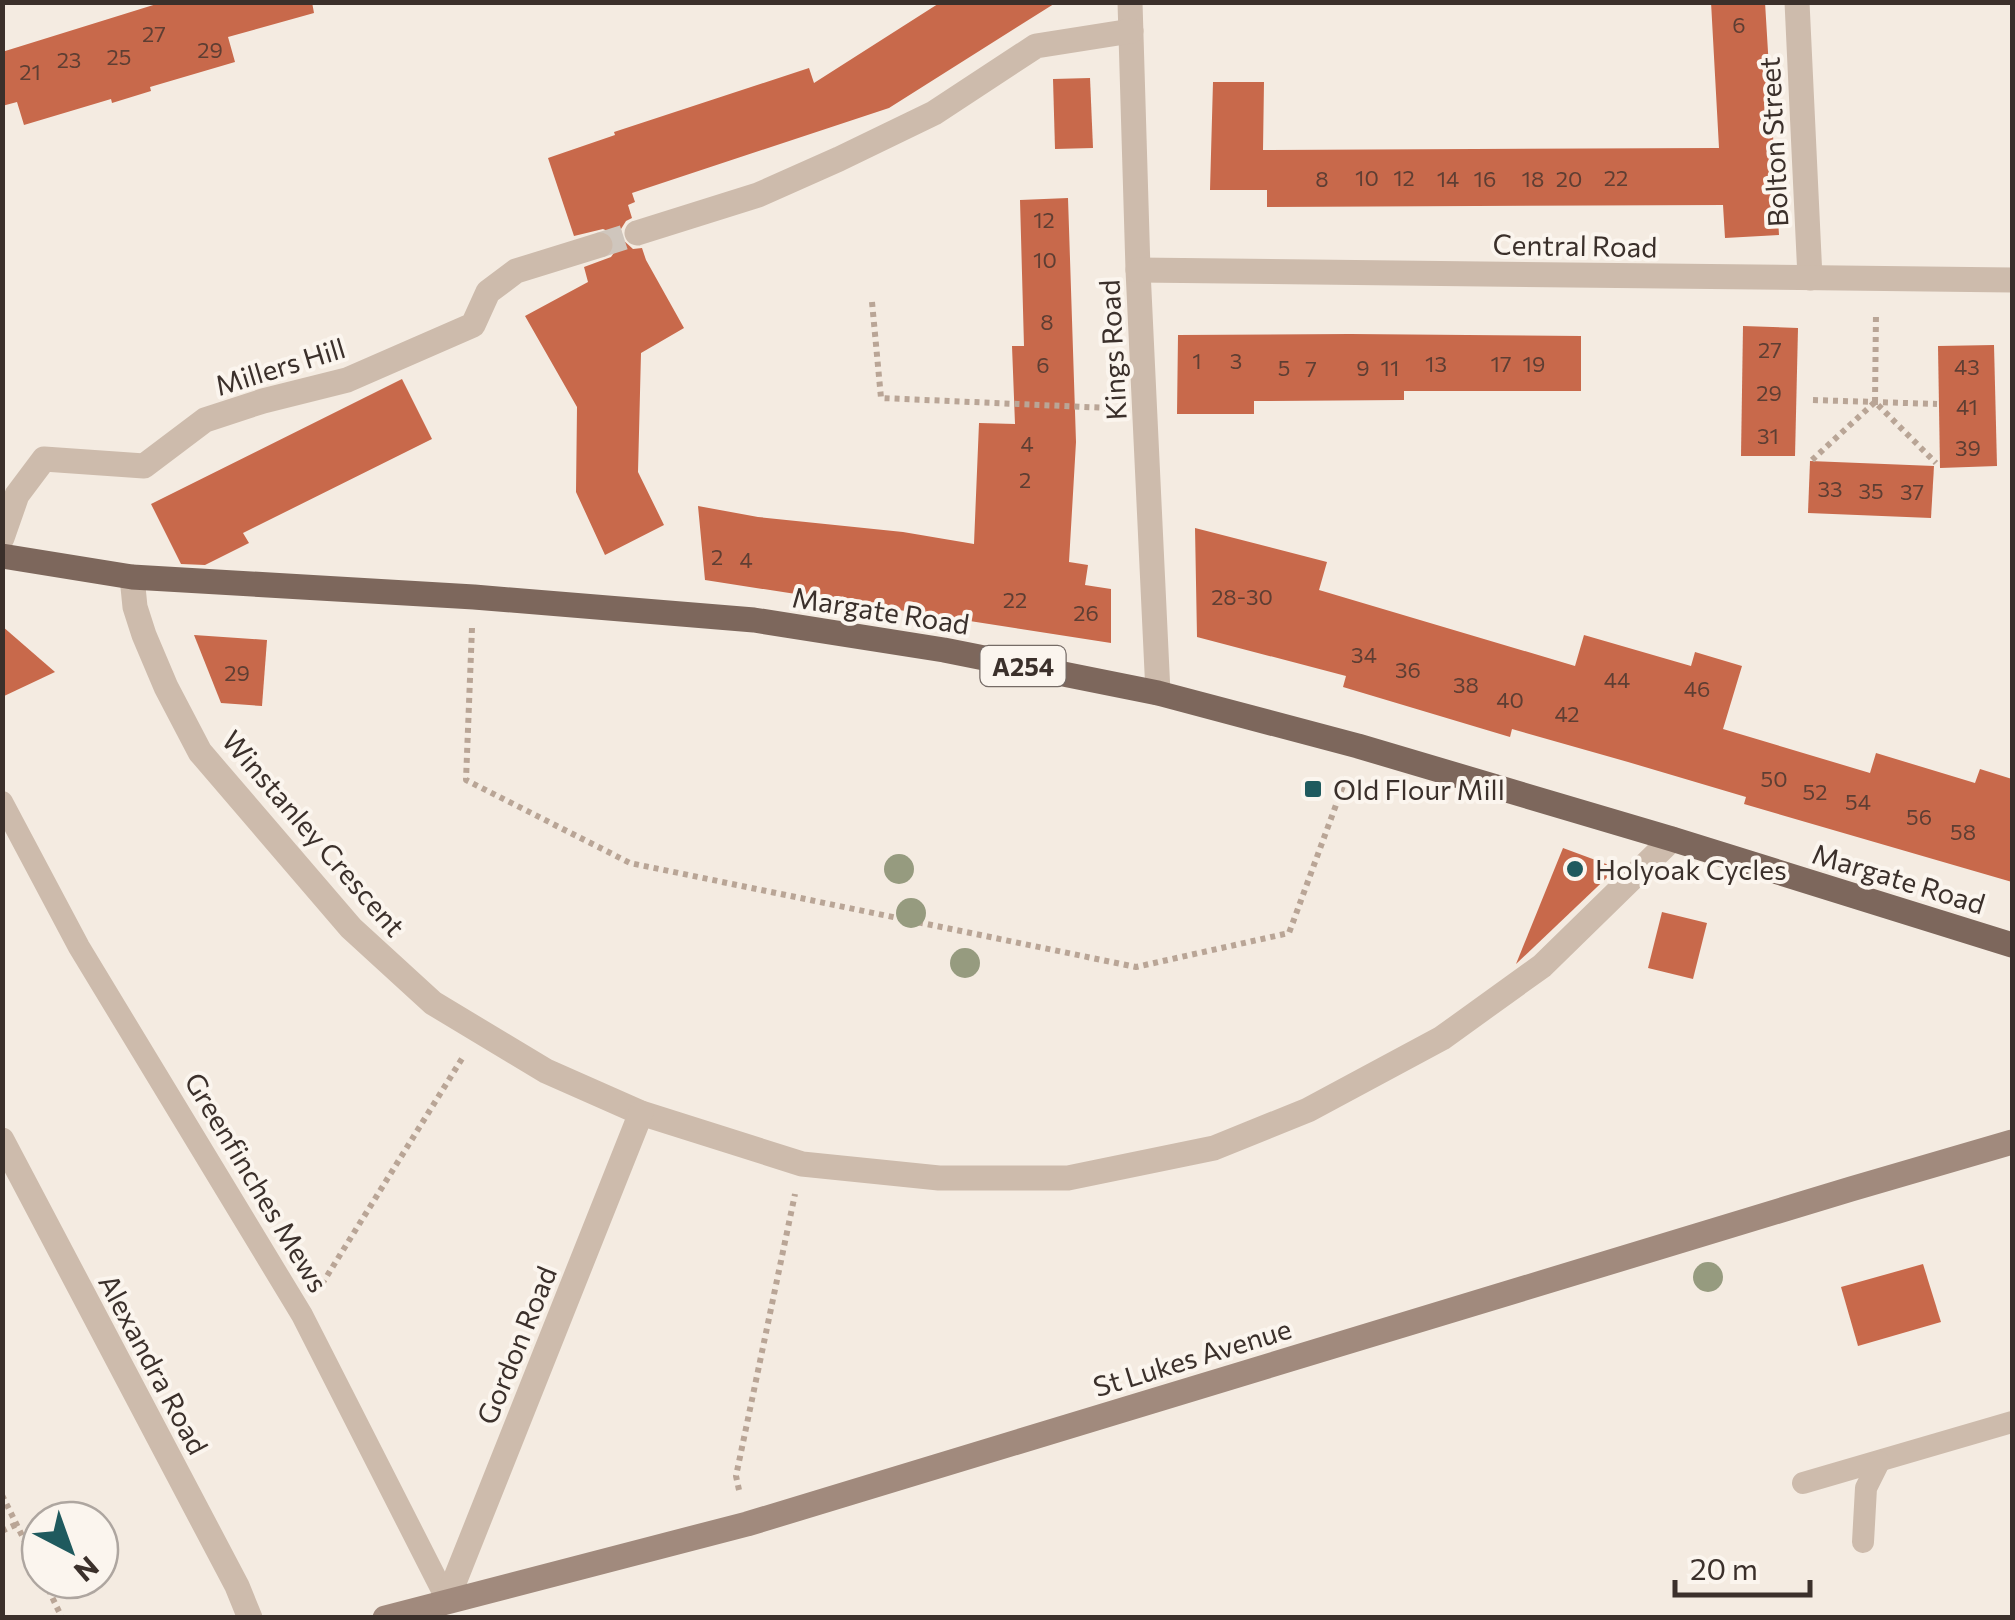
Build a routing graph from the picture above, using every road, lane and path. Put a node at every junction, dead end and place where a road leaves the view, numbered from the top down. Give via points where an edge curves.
1 (1130, 2) edge
2 (1796, 2) edge
3 (1130, 31) junction
4 (637, 233) tunnel mouth
5 (600, 244) tunnel mouth
6 (1138, 270) junction
7 (1810, 278) junction
8 (1876, 278) junction
9 (2012, 280) edge
10 (872, 302) dead end
11 (1813, 400) dead end
12 (1875, 402) junction
13 (1937, 404) dead end
14 (1146, 406) junction
15 (1812, 460) dead end
16 (1936, 463) dead end
17 (2, 538) edge
18 (2, 556) edge
19 (132, 577) junction
20 (474, 597) junction
21 (1158, 693) junction
22 (1358, 746) junction
23 (2, 802) edge
24 (1672, 838) junction
25 (2012, 944) edge
26 (479, 1030) junction
27 (641, 1112) junction
28 (2, 1140) edge
29 (2012, 1142) edge
30 (802, 1164) junction
31 (302, 1316) junction
32 (2012, 1422) edge
33 (1879, 1462) junction
34 (1804, 1482) dead end
35 (2, 1495) edge
36 (17, 1524) junction
37 (747, 1524) junction
38 (20, 1530) edge
39 (2, 1531) edge
40 (1863, 1542) dead end
41 (447, 1600) junction
42 (250, 1618) edge
43 (386, 1618) edge

1 - 3 street, Kings Road
2 - 7 street, Bolton Street
3 - 4 street via 1036,46 934,113 840,159 758,195
3 - 6 street, Kings Road
5 - 17 street, Millers Hill via 516,271 488,292 472,325 346,380 205,420 144,466 44,458 16,496
6 - 7 street, Central Road
6 - 14 street, Kings Road
7 - 8 street, Central Road
8 - 9 street, Central Road
8 - 12 path
10 - 14 path via 881,398
11 - 12 path
12 - 13 path
12 - 15 path
12 - 16 path
14 - 21 street, Kings Road
18 - 19 main road, Margate Road / A254
19 - 20 main road, Margate Road / A254
19 - 26 street, Winstanley Crescent via 144,635 200,752 350,928 433,1003
20 - 21 main road, Margate Road / A254 via 754,620
20 - 22 path via 466,780 630,864 1136,968 1289,932
21 - 22 main road, Margate Road / A254
22 - 24 main road, Margate Road / A254
23 - 31 lane, Greenfinches Mews via 79,947
24 - 25 main road, Margate Road / A254
24 - 30 street, Winstanley Crescent via 1542,966 1442,1038 1308,1110 1214,1148 1068,1178 939,1178
26 - 27 street, Winstanley Crescent via 546,1071
26 - 31 path
27 - 30 street, Winstanley Crescent
27 - 41 street, Gordon Road
28 - 42 street, Alexandra Road
29 - 37 street, St Lukes Avenue
30 - 37 path via 736,1476
31 - 41 lane, Greenfinches Mews
32 - 33 lane
33 - 34 lane
33 - 40 lane via 1866,1488
35 - 36 path
36 - 38 path
36 - 39 path
37 - 41 street, St Lukes Avenue
41 - 43 street, St Lukes Avenue

